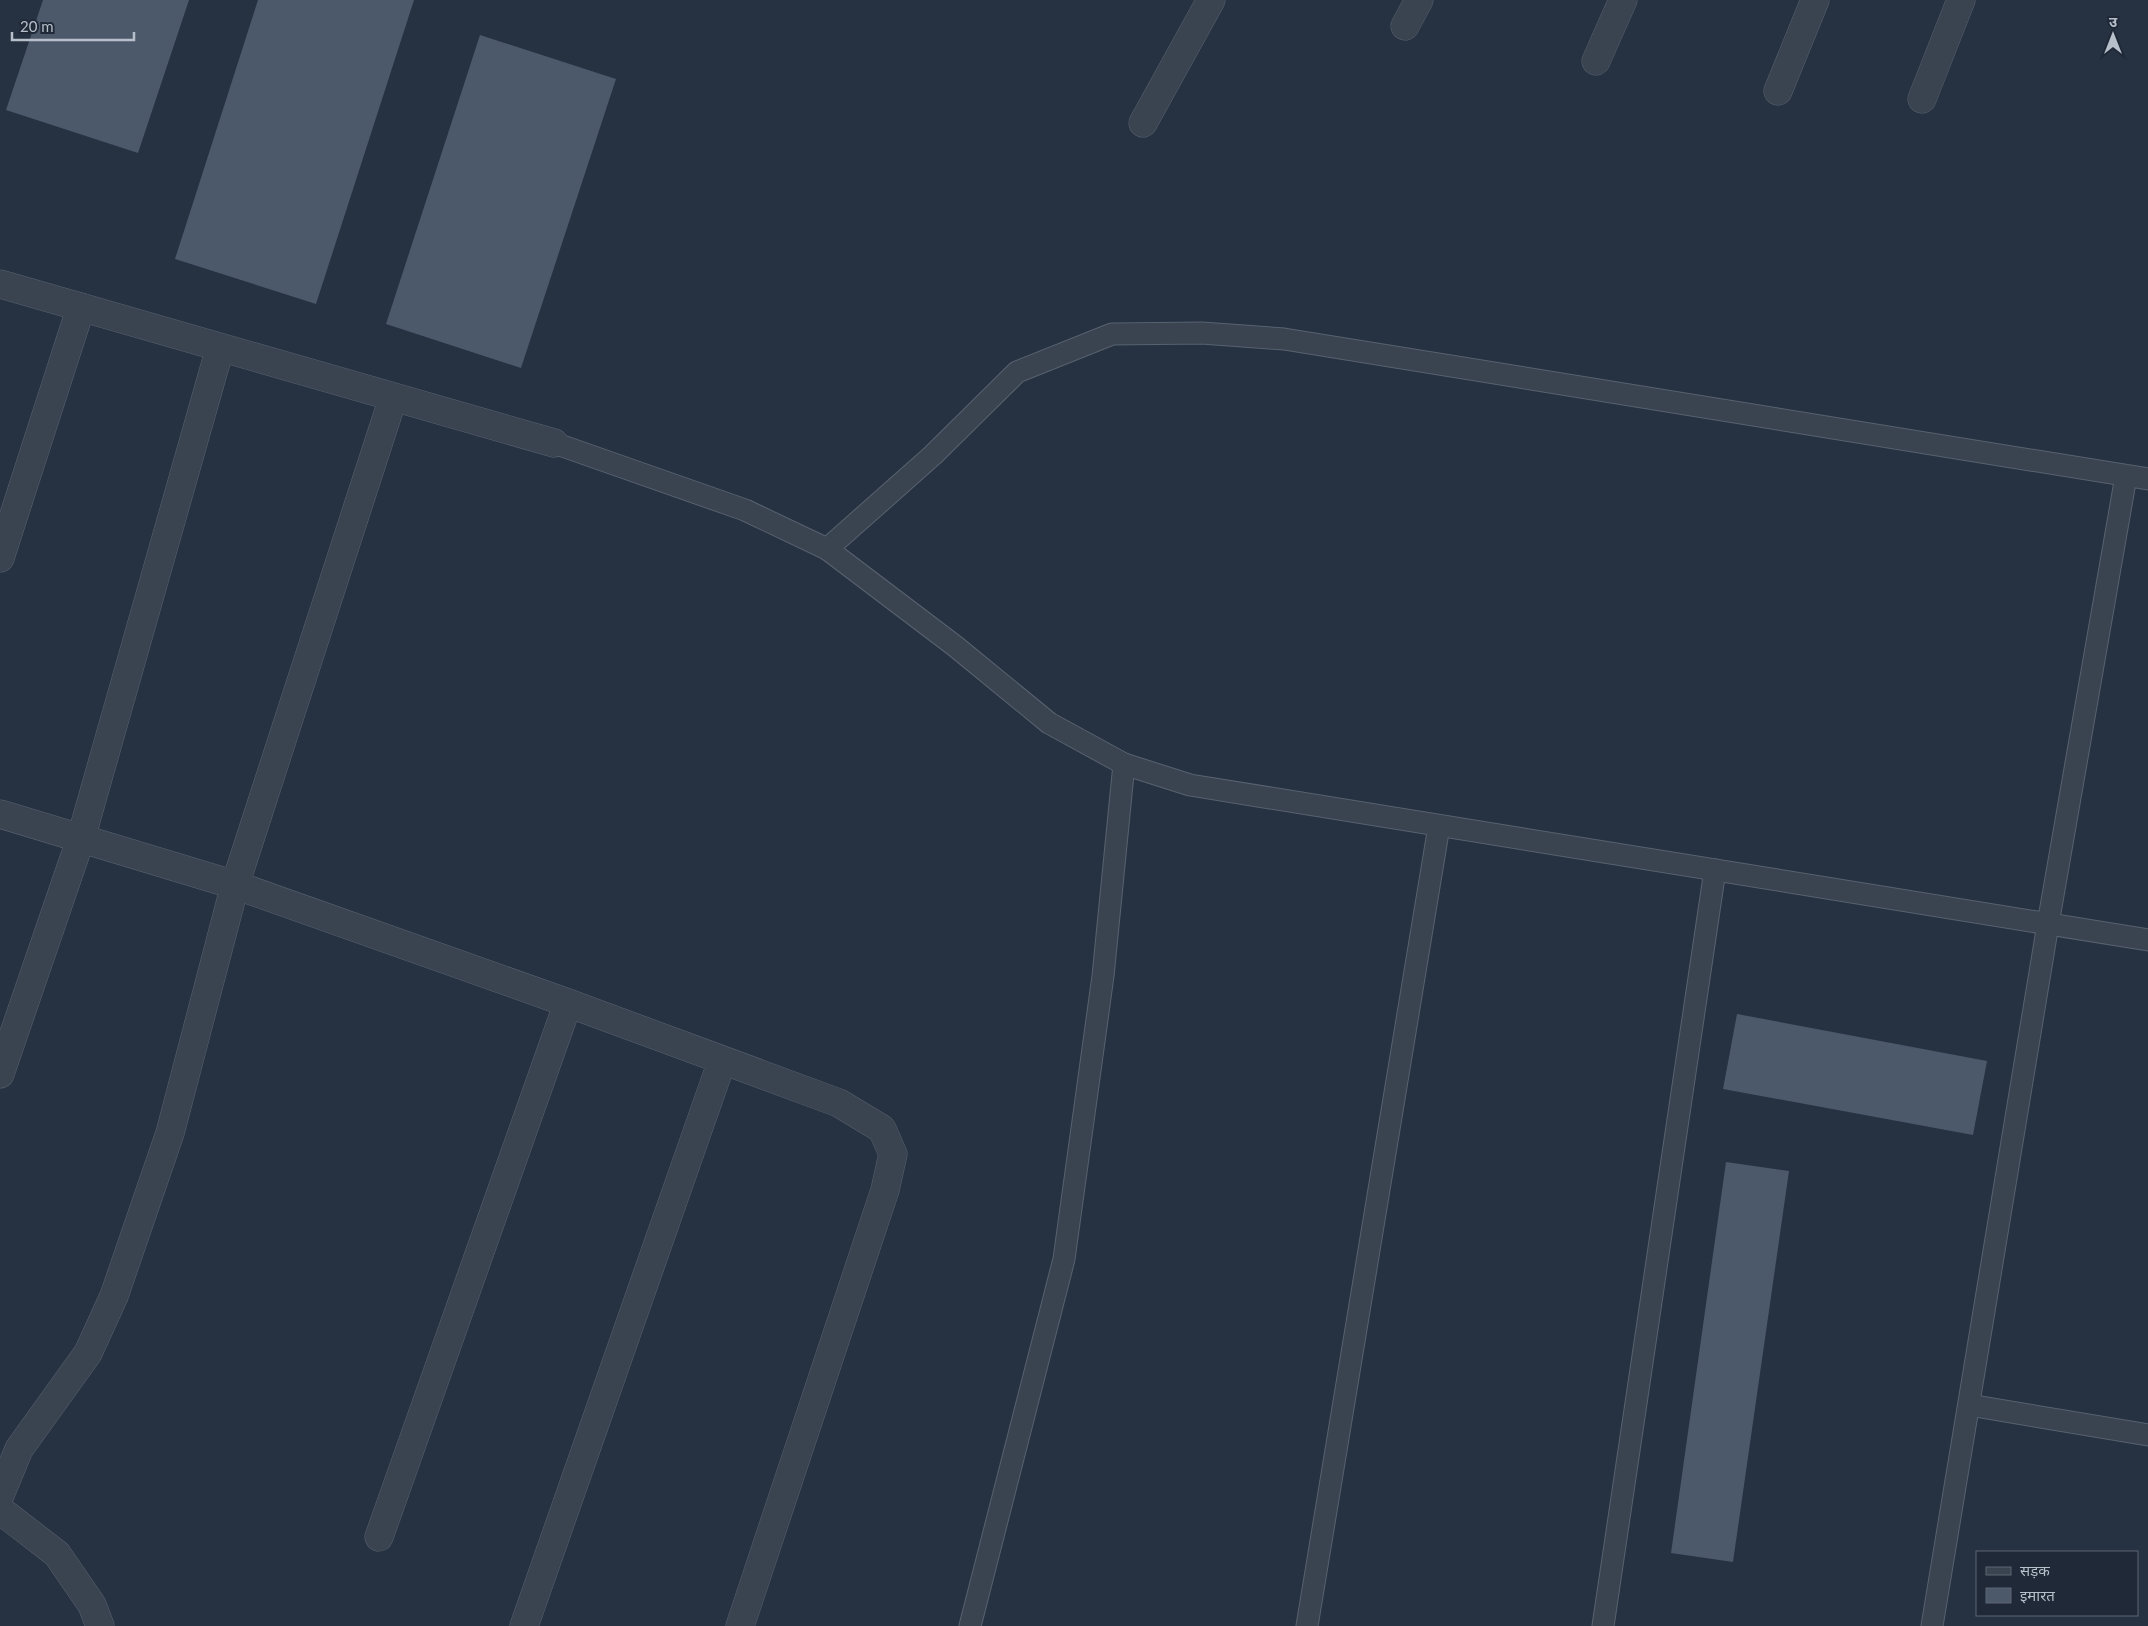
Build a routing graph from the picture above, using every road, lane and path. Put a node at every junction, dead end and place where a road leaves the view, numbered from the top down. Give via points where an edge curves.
1 (1211, 0) edge
2 (1419, 0) edge
3 (1623, 0) edge
4 (1815, 0) edge
5 (1961, 0) edge
6 (1405, 26) dead end
7 (1596, 61) dead end
8 (1778, 92) dead end
9 (1922, 99) dead end
10 (1143, 123) dead end
11 (0, 284) edge
12 (81, 307) junction
13 (220, 348) junction
14 (393, 398) junction
15 (554, 443) joint
16 (2126, 476) junction
17 (2148, 479) edge
18 (826, 549) junction
19 (0, 558) edge
20 (1124, 764) junction
21 (0, 814) edge
22 (1439, 826) junction
23 (81, 838) junction
24 (1715, 870) junction
25 (236, 885) junction
26 (2048, 924) junction
27 (2148, 940) edge
28 (568, 1004) junction
29 (722, 1060) junction
30 (0, 1074) edge
31 (1969, 1405) junction
32 (2148, 1435) edge
33 (0, 1495) edge
34 (0, 1510) edge
35 (379, 1537) dead end
36 (100, 1626) edge
37 (524, 1626) edge
38 (740, 1626) edge
39 (970, 1626) edge
40 (1307, 1626) edge
41 (1604, 1626) edge
42 (1932, 1626) edge

1 - 10 street
2 - 6 street
3 - 7 street
4 - 8 street
5 - 9 street
11 - 12 street
12 - 13 street
12 - 19 street
13 - 14 street
13 - 23 street
14 - 15 street
14 - 25 street
15 - 18 lane via 745,510
16 - 17 lane
16 - 18 lane via 1284,339 1202,332 1112,334 1017,372 933,455
16 - 26 lane
18 - 20 lane via 956,646 1049,723
20 - 22 lane via 1190,785
20 - 39 lane via 1103,976 1064,1259
21 - 23 street
22 - 24 lane
22 - 40 lane
23 - 25 street
23 - 30 street
24 - 26 lane
24 - 41 lane
25 - 28 street
25 - 33 street via 170,1133 114,1296 88,1352 19,1449
26 - 27 lane
26 - 31 lane
28 - 29 street
28 - 35 street
29 - 37 street
29 - 38 street via 839,1103 882,1129 893,1154 886,1190
31 - 32 lane
31 - 42 lane
34 - 36 street via 57,1554 92,1605

